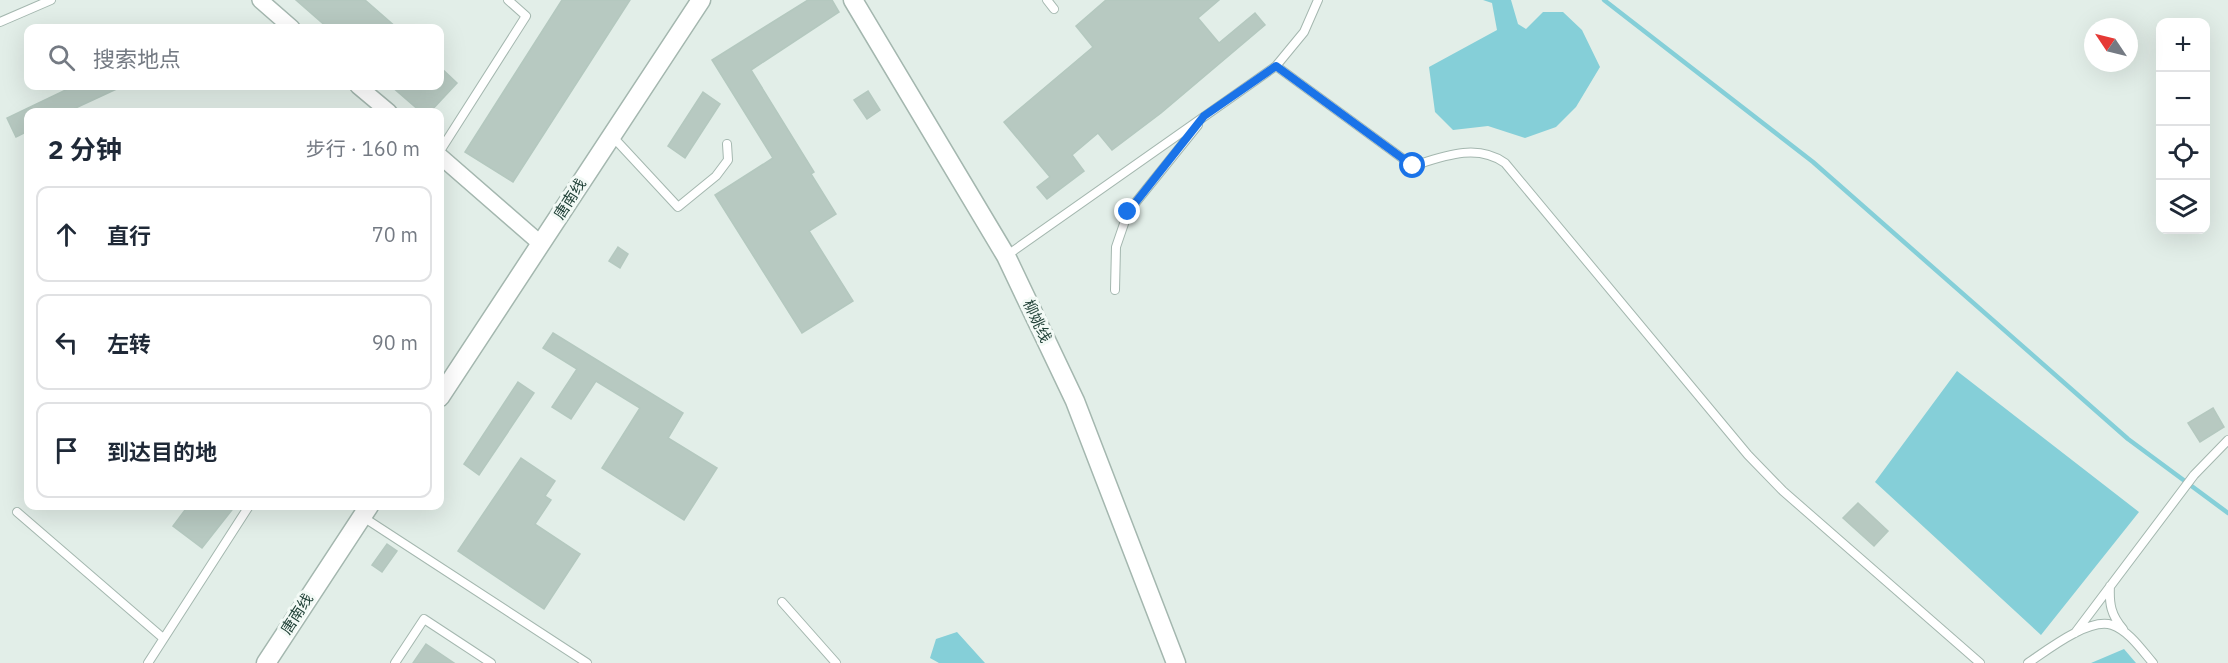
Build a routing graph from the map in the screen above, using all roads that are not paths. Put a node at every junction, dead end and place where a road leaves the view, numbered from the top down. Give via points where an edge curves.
1 (51, 0) edge
2 (260, 0) edge
3 (508, 0) edge
4 (701, 0) edge
5 (853, 0) edge
6 (1047, 0) edge
7 (1318, 0) edge
8 (1054, 9) dead end
9 (0, 22) edge
10 (287, 24) edge
11 (1276, 66) junction
12 (363, 90) edge
13 (384, 108) edge
14 (1204, 116) junction
15 (612, 136) junction
16 (727, 144) dead end
17 (444, 145) edge
18 (444, 159) edge
19 (541, 244) junction
20 (1006, 256) junction
21 (1115, 290) dead end
22 (444, 391) edge
23 (2228, 440) edge
24 (246, 510) edge
25 (365, 511) edge
26 (17, 512) dead end
27 (2110, 586) junction
28 (782, 602) dead end
29 (2075, 633) junction
30 (2128, 635) junction
31 (163, 638) junction
32 (148, 663) edge
33 (266, 663) edge
34 (395, 663) edge
35 (491, 663) edge
36 (587, 663) edge
37 (836, 663) edge
38 (1176, 663) edge
39 (1980, 663) edge
40 (2028, 663) edge
41 (2153, 663) edge

1 - 9 lane
2 - 10 street
3 - 17 lane via 526,16
4 - 15 street, 唐南线
5 - 20 street, 柳姚线
6 - 8 lane
7 - 11 lane via 1304,32
11 - 14 lane
11 - 39 lane via 1413,166 1446,155 1475,152 1494,155 1505,163 1748,455 1783,491
12 - 13 street
14 - 20 lane
14 - 21 lane via 1128,212 1116,247
15 - 16 lane via 678,207 716,176 728,160
15 - 19 street, 唐南线
18 - 19 street
19 - 22 street, 唐南线
20 - 38 street, 柳姚线 via 1075,401
23 - 27 lane via 2194,475
24 - 31 lane
25 - 33 street, 唐南线
25 - 36 lane
26 - 31 lane
27 - 29 lane
27 - 30 lane via 2109,604 2114,618
28 - 37 lane
29 - 30 lane via 2092,625 2110,624
29 - 40 lane
30 - 41 lane
31 - 32 lane
34 - 35 lane via 424,619

